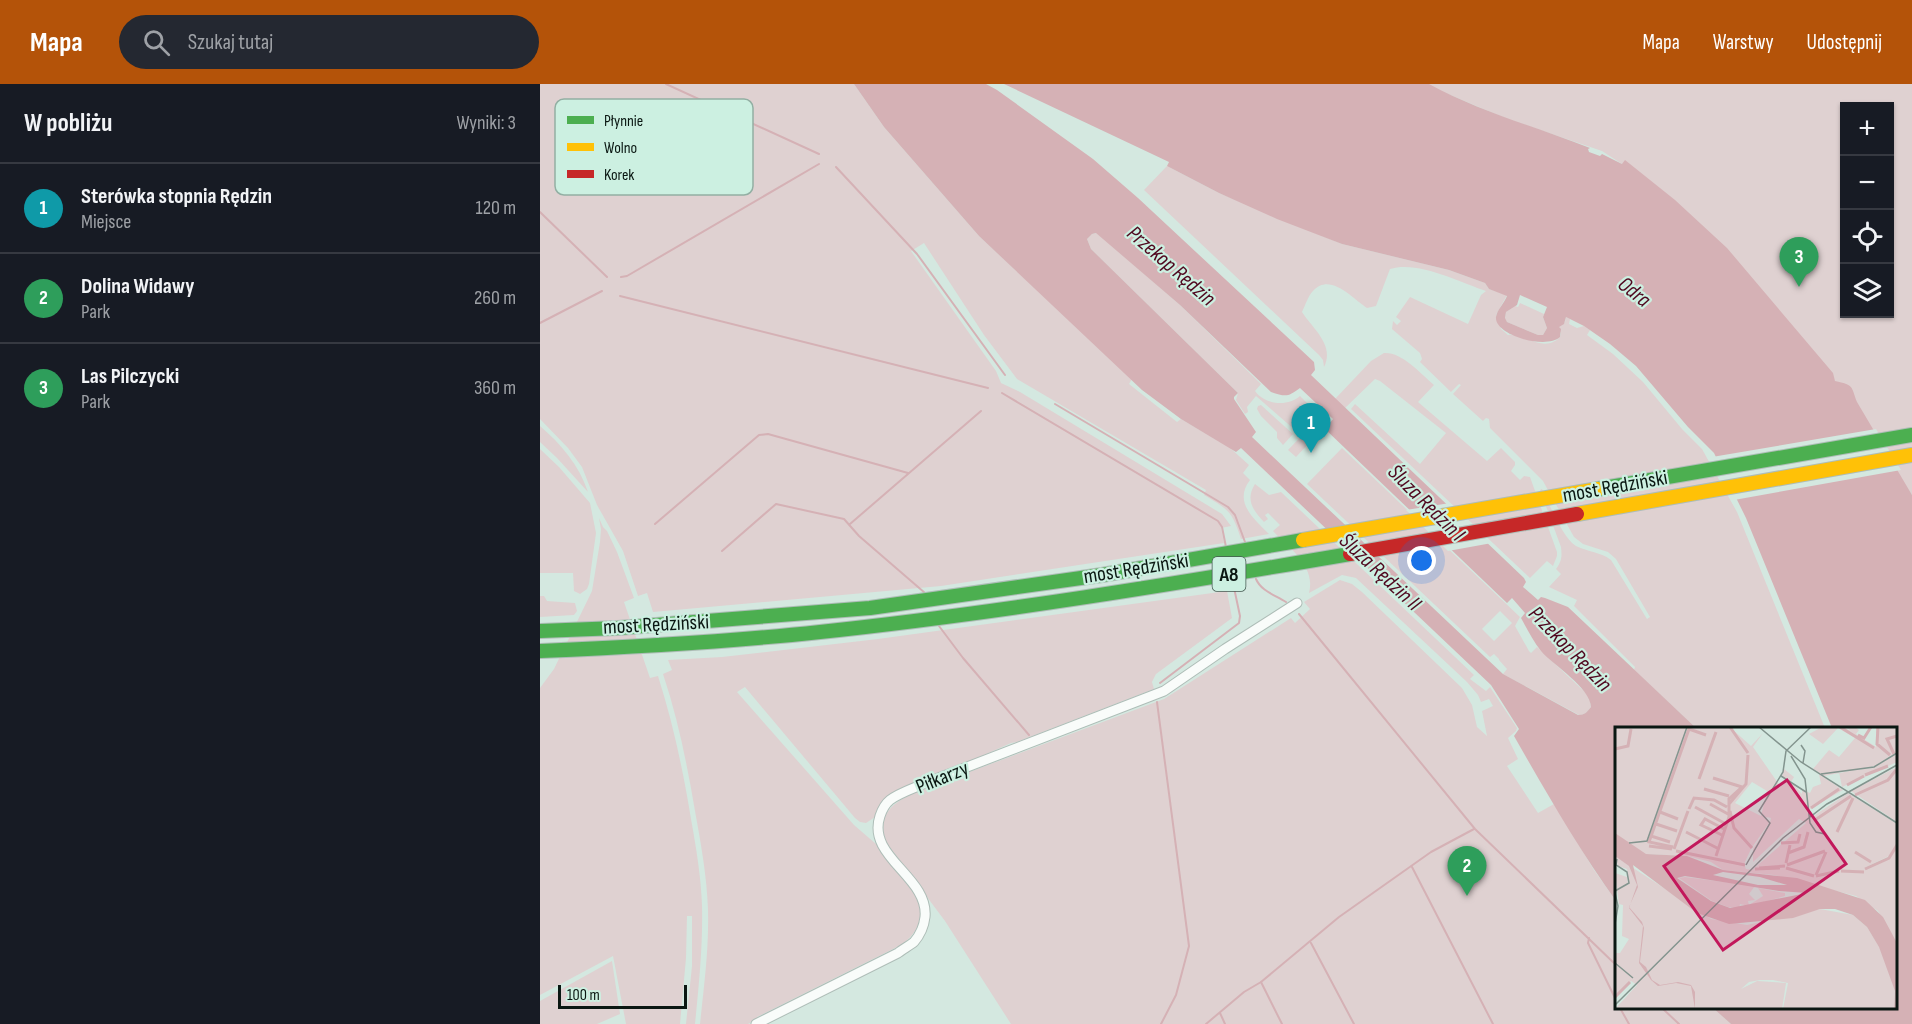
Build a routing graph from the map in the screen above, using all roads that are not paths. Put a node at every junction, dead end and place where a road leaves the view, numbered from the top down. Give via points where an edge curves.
1 (1912, 435) edge
2 (1912, 455) edge
3 (1297, 603) dead end
4 (540, 631) edge
5 (540, 651) edge
6 (756, 1024) edge

1 - 4 highway, most Rędziński / A8 via 1091,577 870,608
2 - 5 highway, most Rędziński / A8 via 1063,602 796,636
3 - 6 street, Piłkarzy via 1164,691 923,784 887,802 879,819 881,842 917,889 923,901 924,926 914,941 898,953

